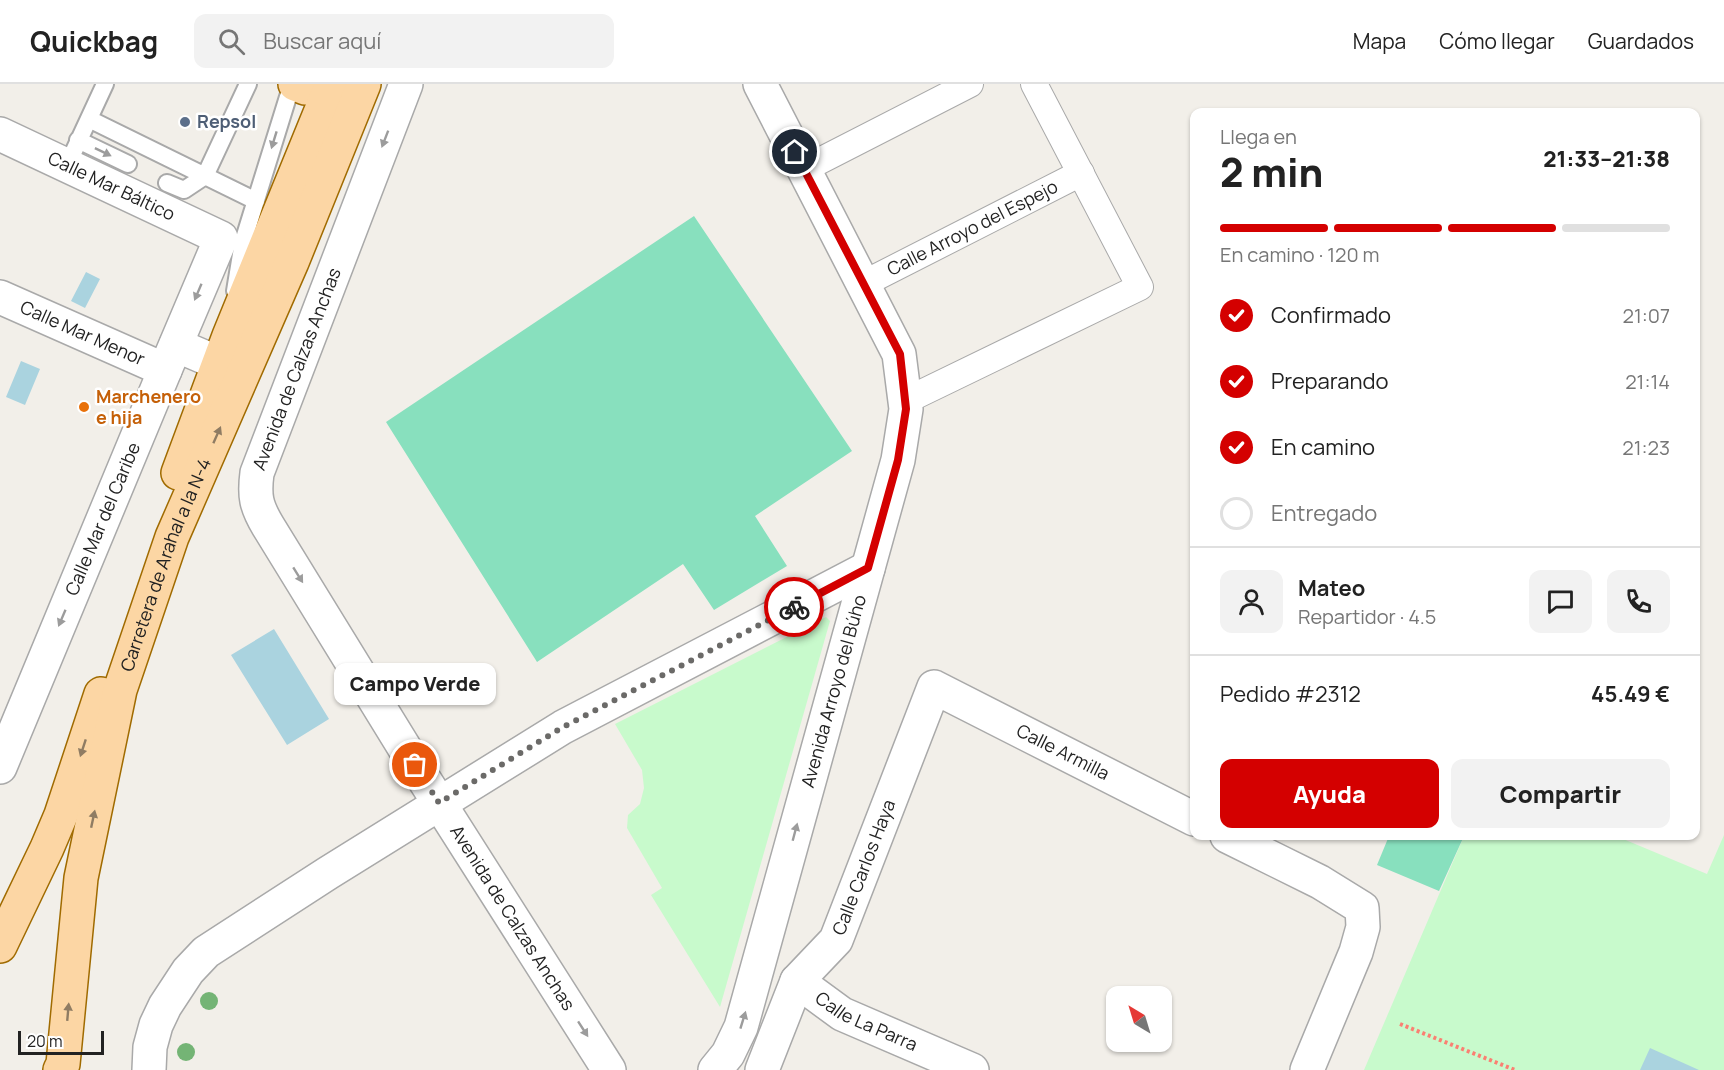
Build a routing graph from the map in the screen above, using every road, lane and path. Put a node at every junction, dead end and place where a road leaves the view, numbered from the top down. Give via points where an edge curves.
1 (105, 84) edge
2 (248, 84) edge
3 (293, 84) edge
4 (314, 84) edge
5 (332, 84) edge
6 (340, 84) edge
7 (364, 84) edge
8 (406, 84) edge
9 (760, 84) edge
10 (970, 84) edge
11 (1034, 84) edge
12 (89, 119) junction
13 (0, 134) edge
14 (72, 153) junction
15 (128, 164) dead end
16 (804, 170) junction
17 (1081, 173) junction
18 (205, 176) junction
19 (167, 183) dead end
20 (256, 201) junction
21 (232, 240) junction
22 (292, 262) junction
23 (863, 284) junction
24 (0, 297) edge
25 (224, 349) junction
26 (170, 358) junction
27 (905, 401) junction
28 (868, 568) junction
29 (934, 687) joint
30 (0, 767) edge
31 (439, 803) junction
32 (1190, 817) edge
33 (1235, 840) edge
34 (0, 946) edge
35 (797, 981) junction
36 (1400, 1023) dead end
37 (922, 1060) edge
38 (60, 1070) edge
39 (149, 1070) edge
40 (609, 1070) edge
41 (714, 1070) edge
42 (762, 1070) edge
43 (972, 1070) edge
44 (1307, 1070) edge
45 (1515, 1070) edge

1 - 12 lane
2 - 18 lane
3 - 4 main road via 305,88
3 -> 20 lane
5 - 25 main road, Carretera de Arahal a la N-4
6 - 22 main road via 345,92 294,221
7 - 22 main road, Carretera de Arahal a la N-4
8 -> 31 street, Avenida de Calzas Anchas via 257,473 255,500 267,526
9 - 16 street, Avenida Arroyo del Búho
10 - 16 street
11 - 17 street
12 - 14 lane
12 - 18 lane
13 - 14 street, Calle Mar Báltico
14 -> 15 lane
14 - 21 street, Calle Mar Báltico
16 - 23 street, Avenida Arroyo del Búho
17 - 23 street, Calle Arroyo del Espejo
17 - 27 street via 1140,287
18 - 19 lane via 184,190
18 - 20 lane
20 - 21 lane
21 - 25 lane
21 -> 26 street, Calle Mar del Caribe
38 -> 22 main road, Carretera de Arahal a la N-4 via 81,878 120,690 172,537
23 - 27 street, Avenida Arroyo del Búho via 900,354
24 - 26 street, Calle Mar Menor
25 - 26 street, Calle Mar Menor
25 -> 34 main road, Carretera de Arahal a la N-4 via 61,815
26 -> 30 street, Calle Mar del Caribe
27 - 28 street, Avenida Arroyo del Búho via 898,460
28 - 31 street via 563,727
41 -> 28 street, Avenida Arroyo del Búho via 728,1054 741,1027
29 - 32 street, Calle Armilla
29 - 35 street, Calle Carlos Haya via 836,940
31 - 39 street via 206,952 188,970 165,1006 150,1047
31 -> 40 street, Avenida de Calzas Anchas
33 - 44 street via 1320,882 1362,908 1363,927 1356,952
35 - 37 street, Calle La Parra via 842,1014
35 - 42 street, Calle Carlos Haya
36 - 45 path
37 - 43 street, Calle La Parra

